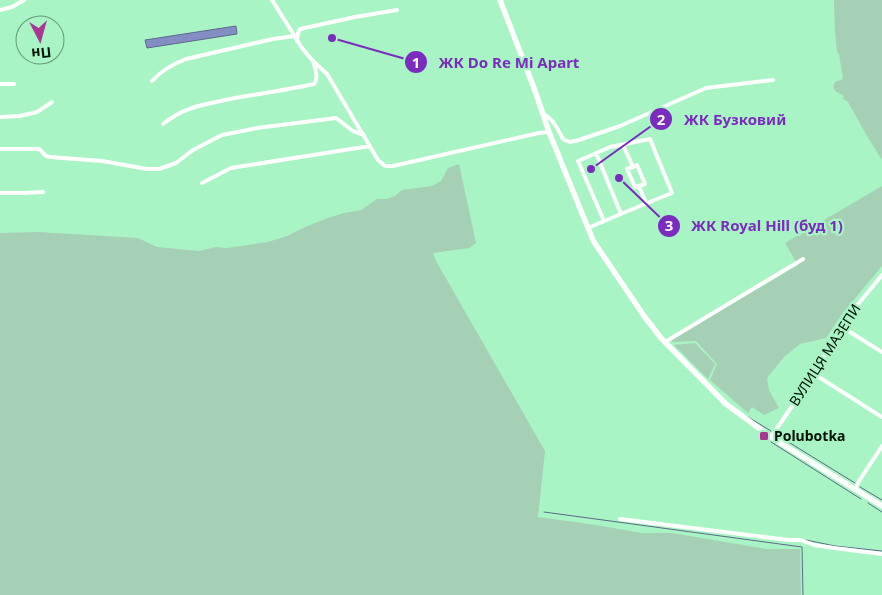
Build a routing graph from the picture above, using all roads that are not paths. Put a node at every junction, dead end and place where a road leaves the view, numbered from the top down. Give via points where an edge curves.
1 (24, 0) edge
2 (272, 0) edge
3 (500, 0) edge
4 (0, 10) edge
5 (397, 10) dead end
6 (295, 36) junction
7 (297, 40) junction
8 (313, 61) junction
9 (773, 80) dead end
10 (152, 82) dead end
11 (0, 84) edge
12 (14, 84) dead end
13 (52, 102) dead end
14 (543, 112) junction
15 (0, 117) edge
16 (163, 124) dead end
17 (549, 132) junction
18 (364, 135) junction
19 (624, 145) junction
20 (370, 146) junction
21 (0, 149) edge
22 (596, 154) junction
23 (633, 167) junction
24 (202, 183) dead end
25 (639, 186) junction
26 (43, 192) dead end
27 (0, 193) edge
28 (646, 204) junction
29 (621, 214) junction
30 (604, 221) junction
31 (588, 228) junction
32 (803, 259) dead end
33 (882, 275) edge
34 (842, 327) junction
35 (665, 342) junction
36 (882, 352) edge
37 (814, 374) junction
38 (882, 417) edge
39 (771, 437) junction
40 (882, 446) edge
41 (855, 490) junction
42 (882, 506) edge
43 (620, 519) dead end
44 (882, 554) edge

1 - 4 street
2 - 6 street
3 - 14 main road
5 - 7 street via 303,28 299,30
6 - 7 street
6 - 10 street via 186,59 167,68
7 - 8 street
8 - 16 street via 317,79 314,84 195,106
8 - 18 street via 327,74
9 - 14 street via 706,88 620,126 570,142 563,140 553,121
11 - 12 street
13 - 15 street via 37,112
14 - 17 main road
17 - 20 street via 392,166 384,166
17 - 31 main road
18 - 20 street
18 - 21 street via 352,131 336,118 257,128 222,135 176,163 159,169 50,157 39,150
19 - 22 street
19 - 23 street
19 - 28 street via 650,139 672,193
20 - 24 street via 231,168
22 - 29 street
22 - 30 street via 578,161
23 - 25 street via 627,169 635,188
23 - 25 street via 637,165 645,184
25 - 28 street
26 - 27 street
28 - 29 street
29 - 30 street
30 - 31 street
31 - 35 main road via 620,282
32 - 35 street
33 - 34 street, ВУЛИЦЯ МАЗЕПИ
34 - 36 street
34 - 37 street, ВУЛИЦЯ МАЗЕПИ
35 - 39 main road via 726,404
37 - 38 street
37 - 39 street, ВУЛИЦЯ МАЗЕПИ
39 - 41 main road
40 - 41 street
41 - 42 main road
43 - 44 street via 801,540 814,545

